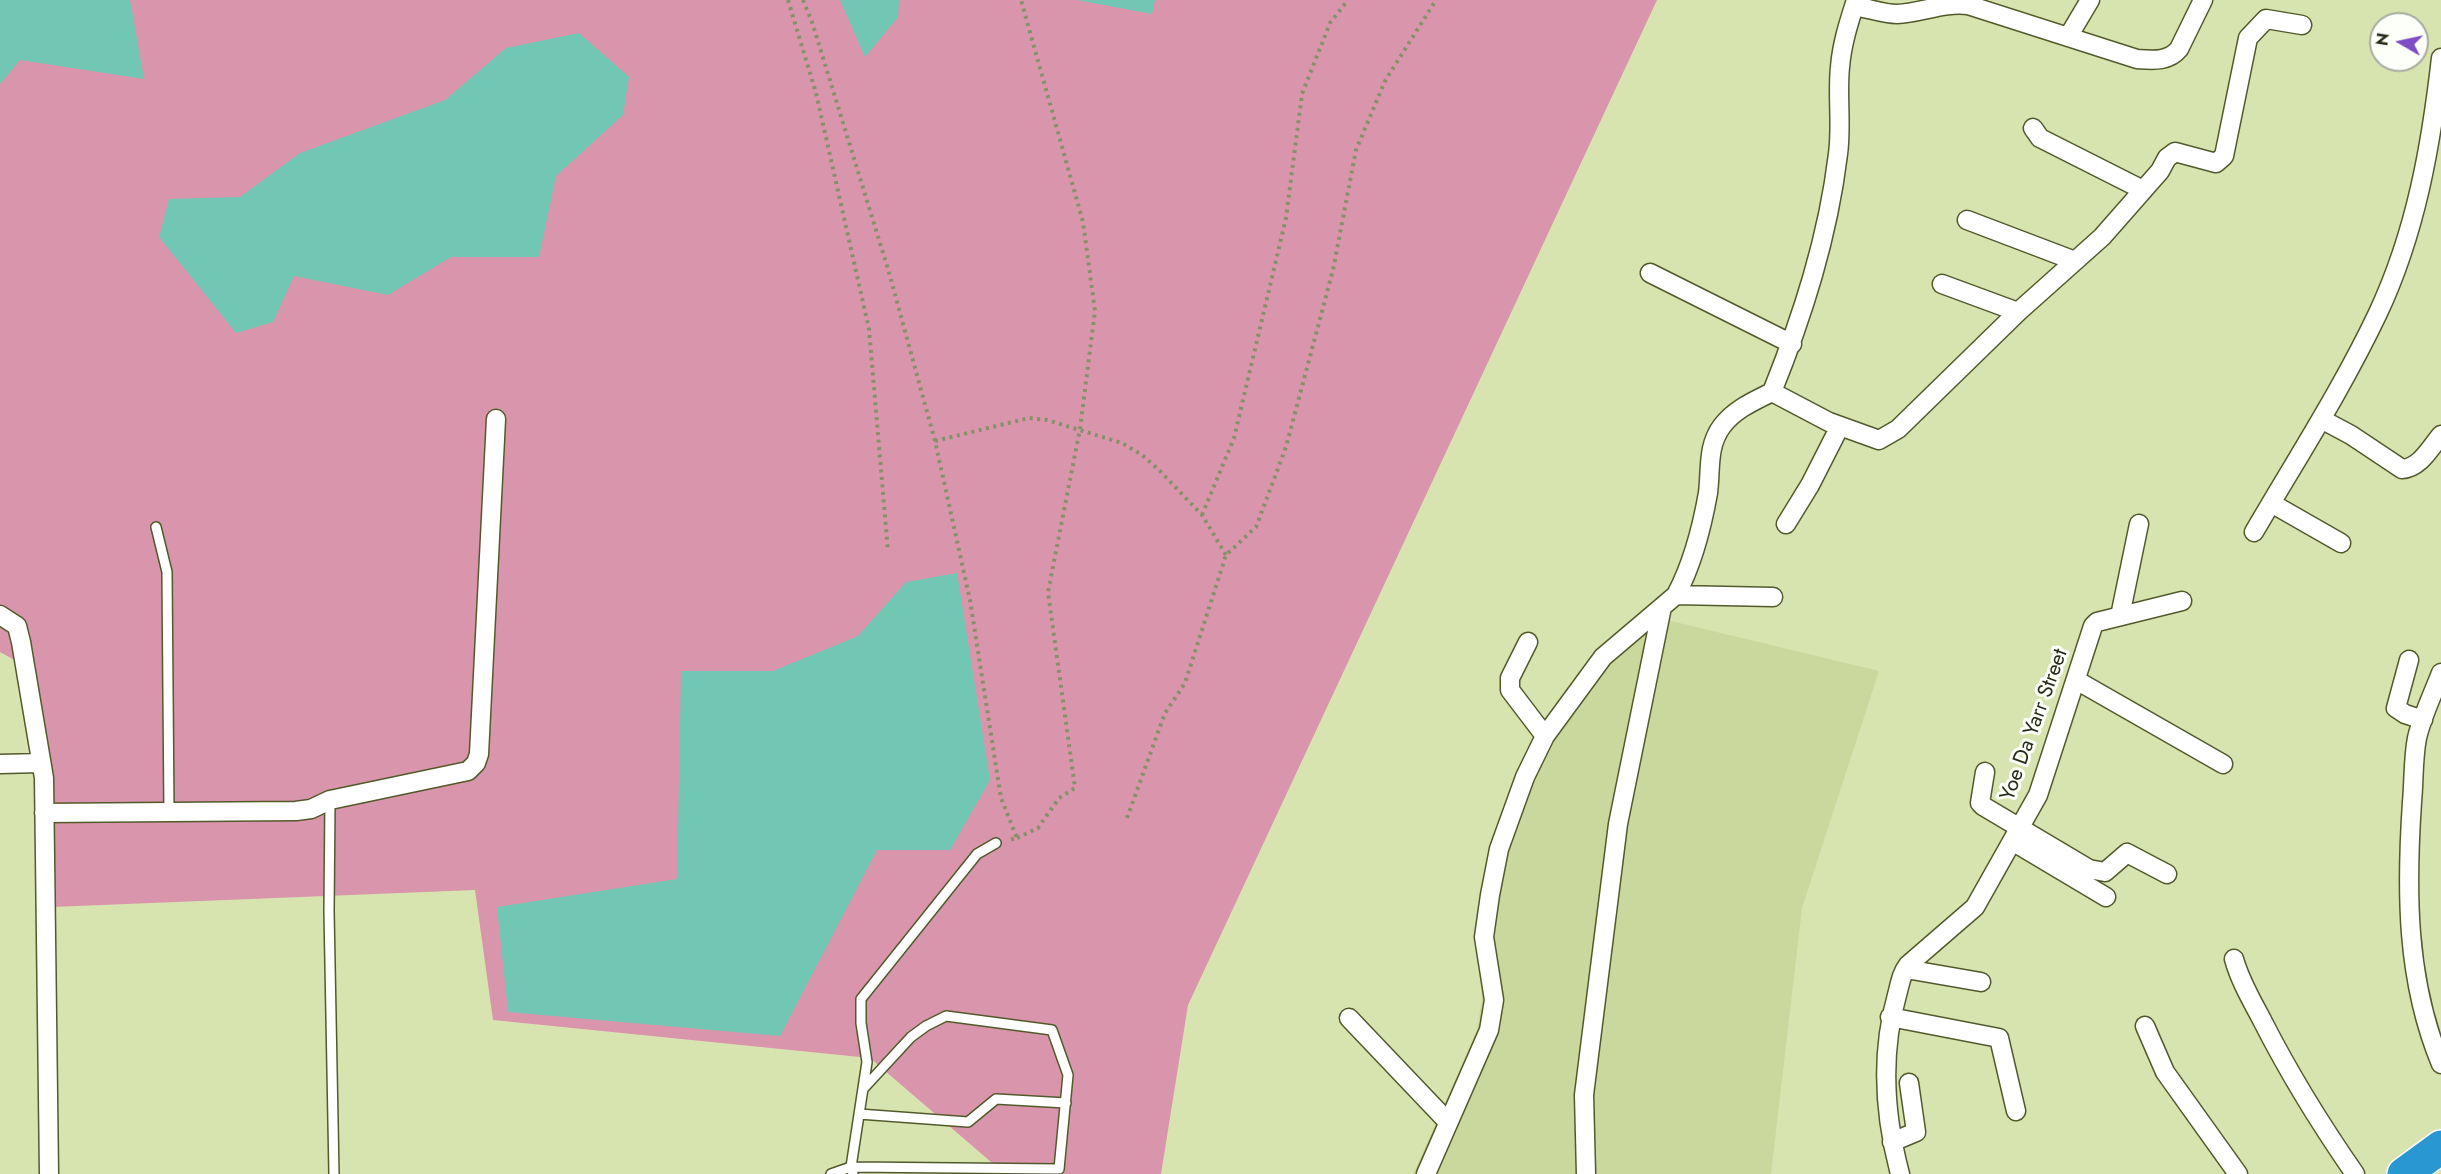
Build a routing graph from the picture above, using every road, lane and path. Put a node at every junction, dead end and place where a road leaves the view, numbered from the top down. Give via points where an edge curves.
1 (788, 0) edge
2 (802, 0) edge
3 (1021, 0) edge
4 (1348, 0) edge
5 (1436, 0) edge
6 (2090, 0) edge
7 (2203, 0) edge
8 (1855, 3) edge
9 (1936, 4) edge
10 (2302, 24) dead end
11 (2068, 37) junction
12 (2441, 58) edge
13 (2033, 128) dead end
14 (2143, 190) junction
15 (1967, 220) dead end
16 (2076, 261) junction
17 (1650, 273) dead end
18 (1942, 284) dead end
19 (2018, 312) junction
20 (1792, 344) junction
21 (1772, 392) junction
22 (496, 419) dead end
23 (2320, 419) junction
24 (1840, 426) junction
25 (1080, 429) junction
26 (2441, 435) edge
27 (935, 441) junction
28 (2271, 503) junction
29 (1202, 515) junction
30 (1786, 524) dead end
31 (2139, 524) dead end
32 (156, 527) dead end
33 (2254, 532) dead end
34 (2341, 543) dead end
35 (888, 551) dead end
36 (1226, 555) junction
37 (1773, 597) dead end
38 (1669, 601) junction
39 (2182, 601) dead end
40 (0, 615) edge
41 (2120, 616) junction
42 (1528, 642) dead end
43 (2409, 660) dead end
44 (2441, 673) edge
45 (2076, 680) junction
46 (2437, 695) edge
47 (2423, 720) junction
48 (1545, 736) junction
49 (41, 763) junction
50 (0, 764) edge
51 (2223, 764) dead end
52 (1986, 772) dead end
53 (330, 800) junction
54 (44, 813) junction
55 (169, 813) junction
56 (1127, 818) dead end
57 (2015, 835) junction
58 (1017, 838) junction
59 (996, 843) joint
60 (2167, 874) dead end
61 (2106, 897) dead end
62 (2234, 959) dead end
63 (1906, 969) junction
64 (1981, 982) dead end
65 (1890, 1017) junction
66 (1349, 1018) dead end
67 (2145, 1026) dead end
68 (2441, 1064) edge
69 (1909, 1083) dead end
70 (863, 1089) junction
71 (1066, 1103) junction
72 (2016, 1111) dead end
73 (859, 1114) junction
74 (1448, 1122) junction
75 (1893, 1142) junction
76 (2441, 1147) edge
77 (926, 1170) edge
78 (852, 1171) edge
79 (1058, 1172) edge
80 (49, 1174) edge
81 (334, 1174) edge
82 (831, 1174) edge
83 (1426, 1174) edge
84 (1586, 1174) edge
85 (1900, 1174) edge
86 (2238, 1174) edge
87 (2355, 1174) edge
88 (2404, 1174) edge

1 - 35 path via 816,93 869,329
2 - 27 path via 888,269
3 - 25 path via 1083,222 1095,311
4 - 29 path via 1330,23 1302,94 1286,218 1237,426
5 - 36 path via 1385,81 1356,150 1333,270 1286,447 1256,527
6 - 11 street
7 - 11 street via 2179,49 2161,60 2137,59
8 - 9 street via 1895,14
8 - 20 street via 1839,68 1839,151 1823,243
9 - 11 street via 1968,5
10 - 14 street via 2266,19 2248,38 2224,156 2216,163 2175,152
12 - 23 street via 2432,134 2405,244 2378,313
13 - 14 street via 2040,138
14 - 16 street
15 - 16 street
16 - 19 street
17 - 20 street
18 - 19 street
19 - 24 street via 1898,429 1879,440
20 - 21 street
21 - 24 street
21 - 38 street via 1735,413 1722,426 1710,450 1708,493 1699,532 1683,582
22 - 53 street via 476,764 468,771
23 - 26 street via 2402,469 2417,464
23 - 28 street
24 - 30 street
25 - 27 path via 1029,418
25 - 29 path via 1122,443 1142,455
25 - 58 path via 1048,592 1075,788 1059,798 1038,828
27 - 58 path via 970,600 1002,798
28 - 33 street
28 - 34 street
29 - 36 path
31 - 41 street
32 - 55 lane via 167,572
36 - 56 path via 1185,683 1164,713
37 - 38 street
38 - 48 street via 1603,657
38 - 84 street via 1618,824 1584,1095
39 - 41 street, Yoe Da Yarr Street
40 - 49 street via 16,626 21,642
41 - 45 street, Yoe Da Yarr Street via 2093,626
42 - 48 street via 1510,678 1510,690
43 - 47 street via 2396,708
44 - 46 street
45 - 51 street
45 - 57 street, Yoe Da Yarr Street via 2038,795
46 - 47 street
47 - 68 street via 2417,738 2408,909 2415,973 2430,1038
48 - 74 street via 1525,777 1499,849 1484,938 1494,1000 1489,1030
49 - 50 street
49 - 54 street
52 - 57 street via 1980,803
53 - 55 street via 296,811
53 - 81 lane
54 - 55 street
54 - 80 street
57 - 60 street via 2089,869 2105,872 2127,854
57 - 61 street
57 - 63 street, Yoe Da Yarr Street via 1975,907
58 - 59 path
59 - 70 lane via 977,854 861,999 867,1062
62 - 87 street via 2280,1056
63 - 64 street
63 - 65 street, Yoe Da Yarr Street
65 - 72 street via 1999,1038
65 - 75 street, Yoe Da Yarr Street via 1884,1077
66 - 74 street
67 - 86 street via 2164,1072
69 - 75 street via 1916,1132
70 - 71 lane via 911,1037 945,1016 1052,1030 1068,1075
70 - 73 lane
71 - 73 lane via 996,1099 968,1122
71 - 79 lane
73 - 78 lane
74 - 83 street
75 - 85 street, Yoe Da Yarr Street
76 - 88 highway
77 - 78 lane
77 - 79 lane
78 - 82 lane

